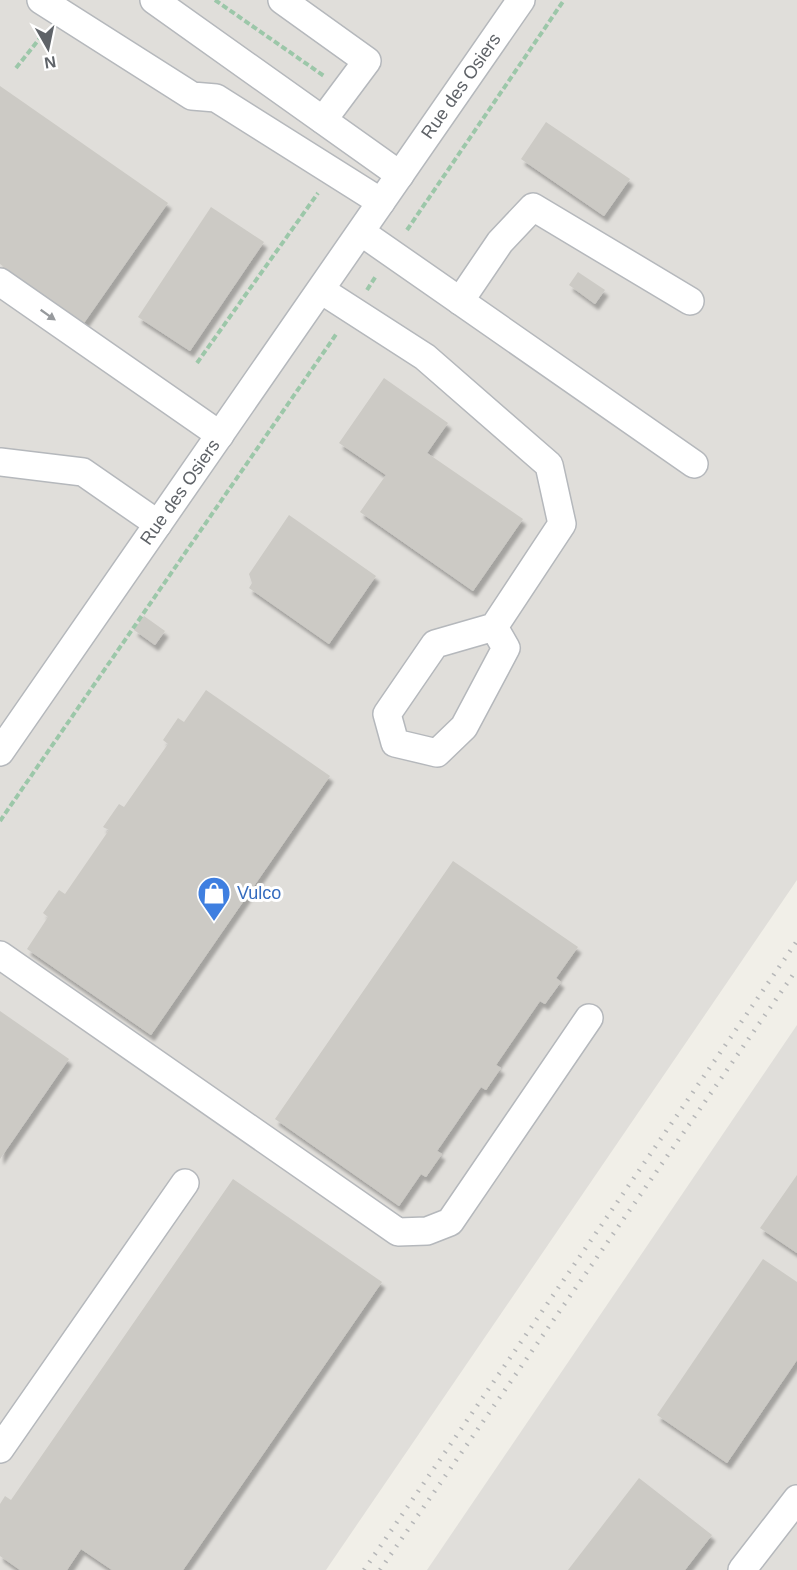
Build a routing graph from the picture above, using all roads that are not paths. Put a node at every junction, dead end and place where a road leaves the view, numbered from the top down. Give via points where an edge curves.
1 (41, 0) edge
2 (154, 0) edge
3 (282, 0) edge
4 (520, 0) edge
5 (323, 120) junction
6 (400, 175) junction
7 (381, 202) junction
8 (361, 232) junction
9 (0, 282) edge
10 (321, 290) junction
11 (460, 301) junction
12 (690, 301) dead end
13 (220, 435) junction
14 (0, 462) edge
15 (694, 464) dead end
16 (158, 524) junction
17 (494, 627) junction
18 (5, 735) edge
19 (0, 955) edge
20 (589, 1018) dead end
21 (185, 1183) dead end
22 (0, 1449) edge
23 (797, 1499) edge
24 (742, 1570) edge

1 - 7 street via 192,96 216,98
2 - 5 street
3 - 5 street via 367,61
4 - 6 street, Rue des Osiers
5 - 6 street
6 - 7 street, Rue des Osiers
7 - 8 street, Rue des Osiers
8 - 10 street, Rue des Osiers
8 - 11 street
9 -> 13 street
10 - 13 street, Rue des Osiers
10 - 17 street via 425,357 549,465 562,524
11 - 12 street via 500,242 533,207
11 - 15 street
13 - 16 street, Rue des Osiers
14 - 16 street via 83,472
16 - 18 street, Rue des Osiers
17 - 17 street via 435,644 387,714 394,743 437,753 464,727 506,648
19 - 20 street via 398,1232 427,1231 450,1222
21 - 22 street
23 - 24 street

